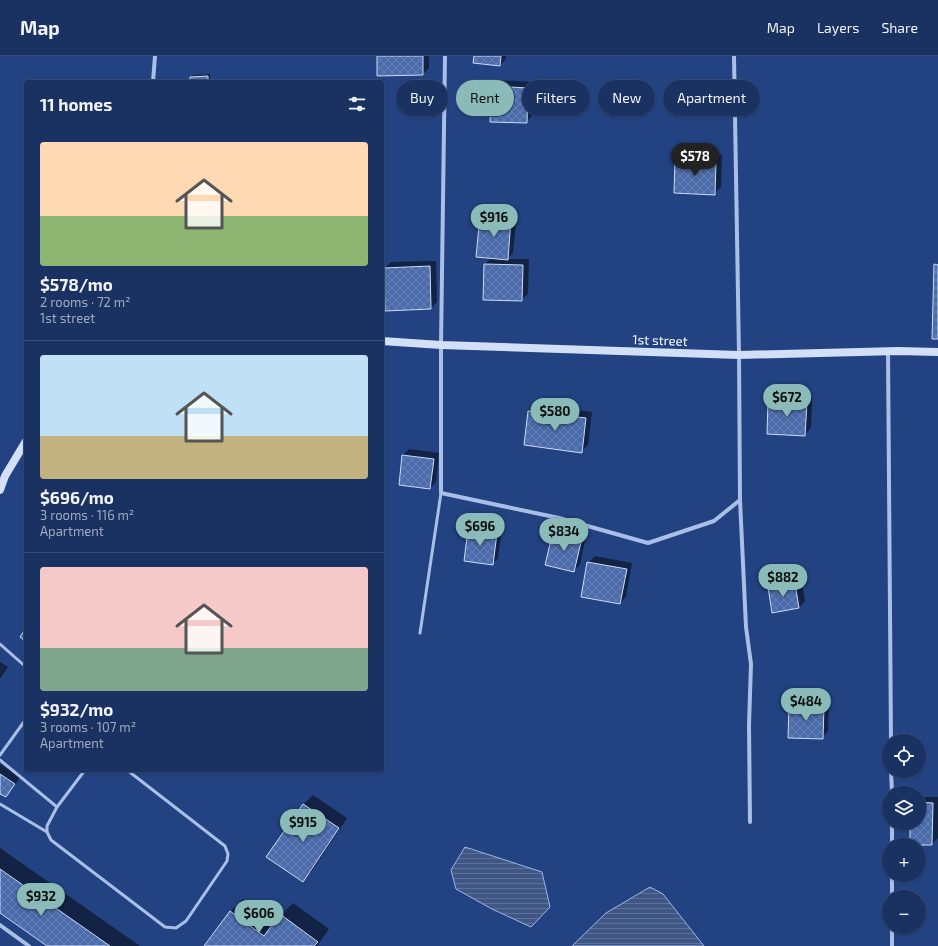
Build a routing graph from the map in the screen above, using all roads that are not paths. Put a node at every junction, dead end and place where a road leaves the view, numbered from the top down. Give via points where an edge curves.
1 (155, 56) edge
2 (445, 56) edge
3 (734, 56) edge
4 (153, 80) edge
5 (384, 340) edge
6 (441, 345) junction
7 (888, 351) junction
8 (938, 352) edge
9 (739, 355) junction
10 (24, 444) edge
11 (0, 490) edge
12 (441, 493) junction
13 (740, 500) junction
14 (420, 633) dead end
15 (0, 644) edge
16 (24, 666) edge
17 (24, 721) edge
18 (891, 734) edge
19 (0, 755) edge
20 (0, 760) edge
21 (83, 772) edge
22 (130, 772) edge
23 (0, 804) edge
24 (57, 807) junction
25 (750, 822) dead end
26 (46, 832) junction
27 (0, 925) edge
28 (892, 934) edge
29 (29, 946) edge
30 (892, 946) edge

1 - 4 street
2 - 6 street
3 - 9 street
5 - 6 street, 1st street
6 - 9 street, 1st street
6 - 12 street
7 - 8 street, 1st street
7 - 9 street, 1st street
7 - 18 street
9 - 13 street
10 - 11 street via 5,476
12 - 13 street via 560,518 648,543 714,521
12 - 14 lane
13 - 25 street via 746,628 751,664 748,726
15 - 16 lane
17 - 19 lane
20 - 24 lane
21 - 24 lane
22 - 26 lane via 225,846 227,861 186,921 176,928 165,927 51,840
23 - 26 lane
24 - 26 lane
27 - 29 street
28 - 30 street

